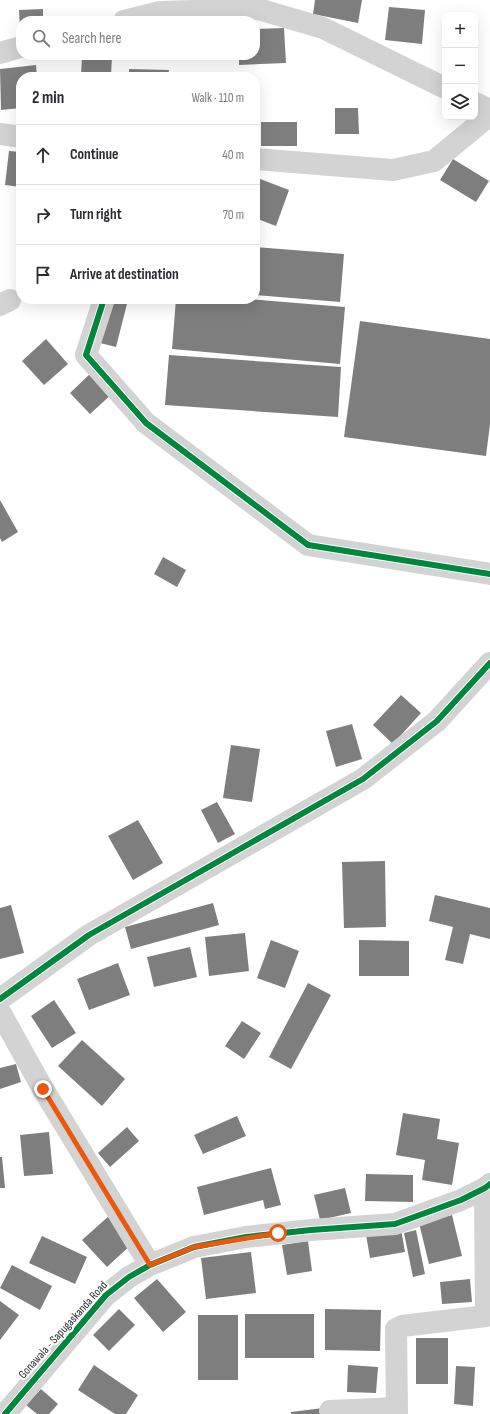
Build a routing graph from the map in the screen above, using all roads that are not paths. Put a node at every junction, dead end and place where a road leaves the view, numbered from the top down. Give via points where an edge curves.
1 (144, 16) edge
2 (16, 48) edge
3 (0, 52) edge
4 (442, 87) edge
5 (478, 104) edge
6 (490, 110) edge
7 (490, 115) edge
8 (0, 134) edge
9 (16, 136) edge
10 (260, 159) edge
11 (102, 304) edge
12 (490, 574) edge
13 (490, 663) edge
14 (0, 998) edge
15 (0, 1012) edge
16 (488, 1186) edge
17 (150, 1265) junction
18 (488, 1316) edge
19 (330, 1411) dead end
20 (397, 1411) edge
21 (4, 1414) edge

1 - 4 street via 160,12 258,9 323,28
2 - 3 street
5 - 6 street
7 - 10 street via 434,161 393,170
8 - 9 street
11 - 12 street via 86,355 146,423 308,545
13 - 14 street via 437,721 363,779 89,935
15 - 17 street via 43,1089
16 - 17 street, Gonawala - Sapugaskanda Road via 442,1208 395,1224 246,1237 194,1247
16 - 18 street
17 - 21 street, Gonawala - Sapugaskanda Road via 129,1276 106,1296
18 - 20 street via 402,1326 396,1329
19 - 20 street

